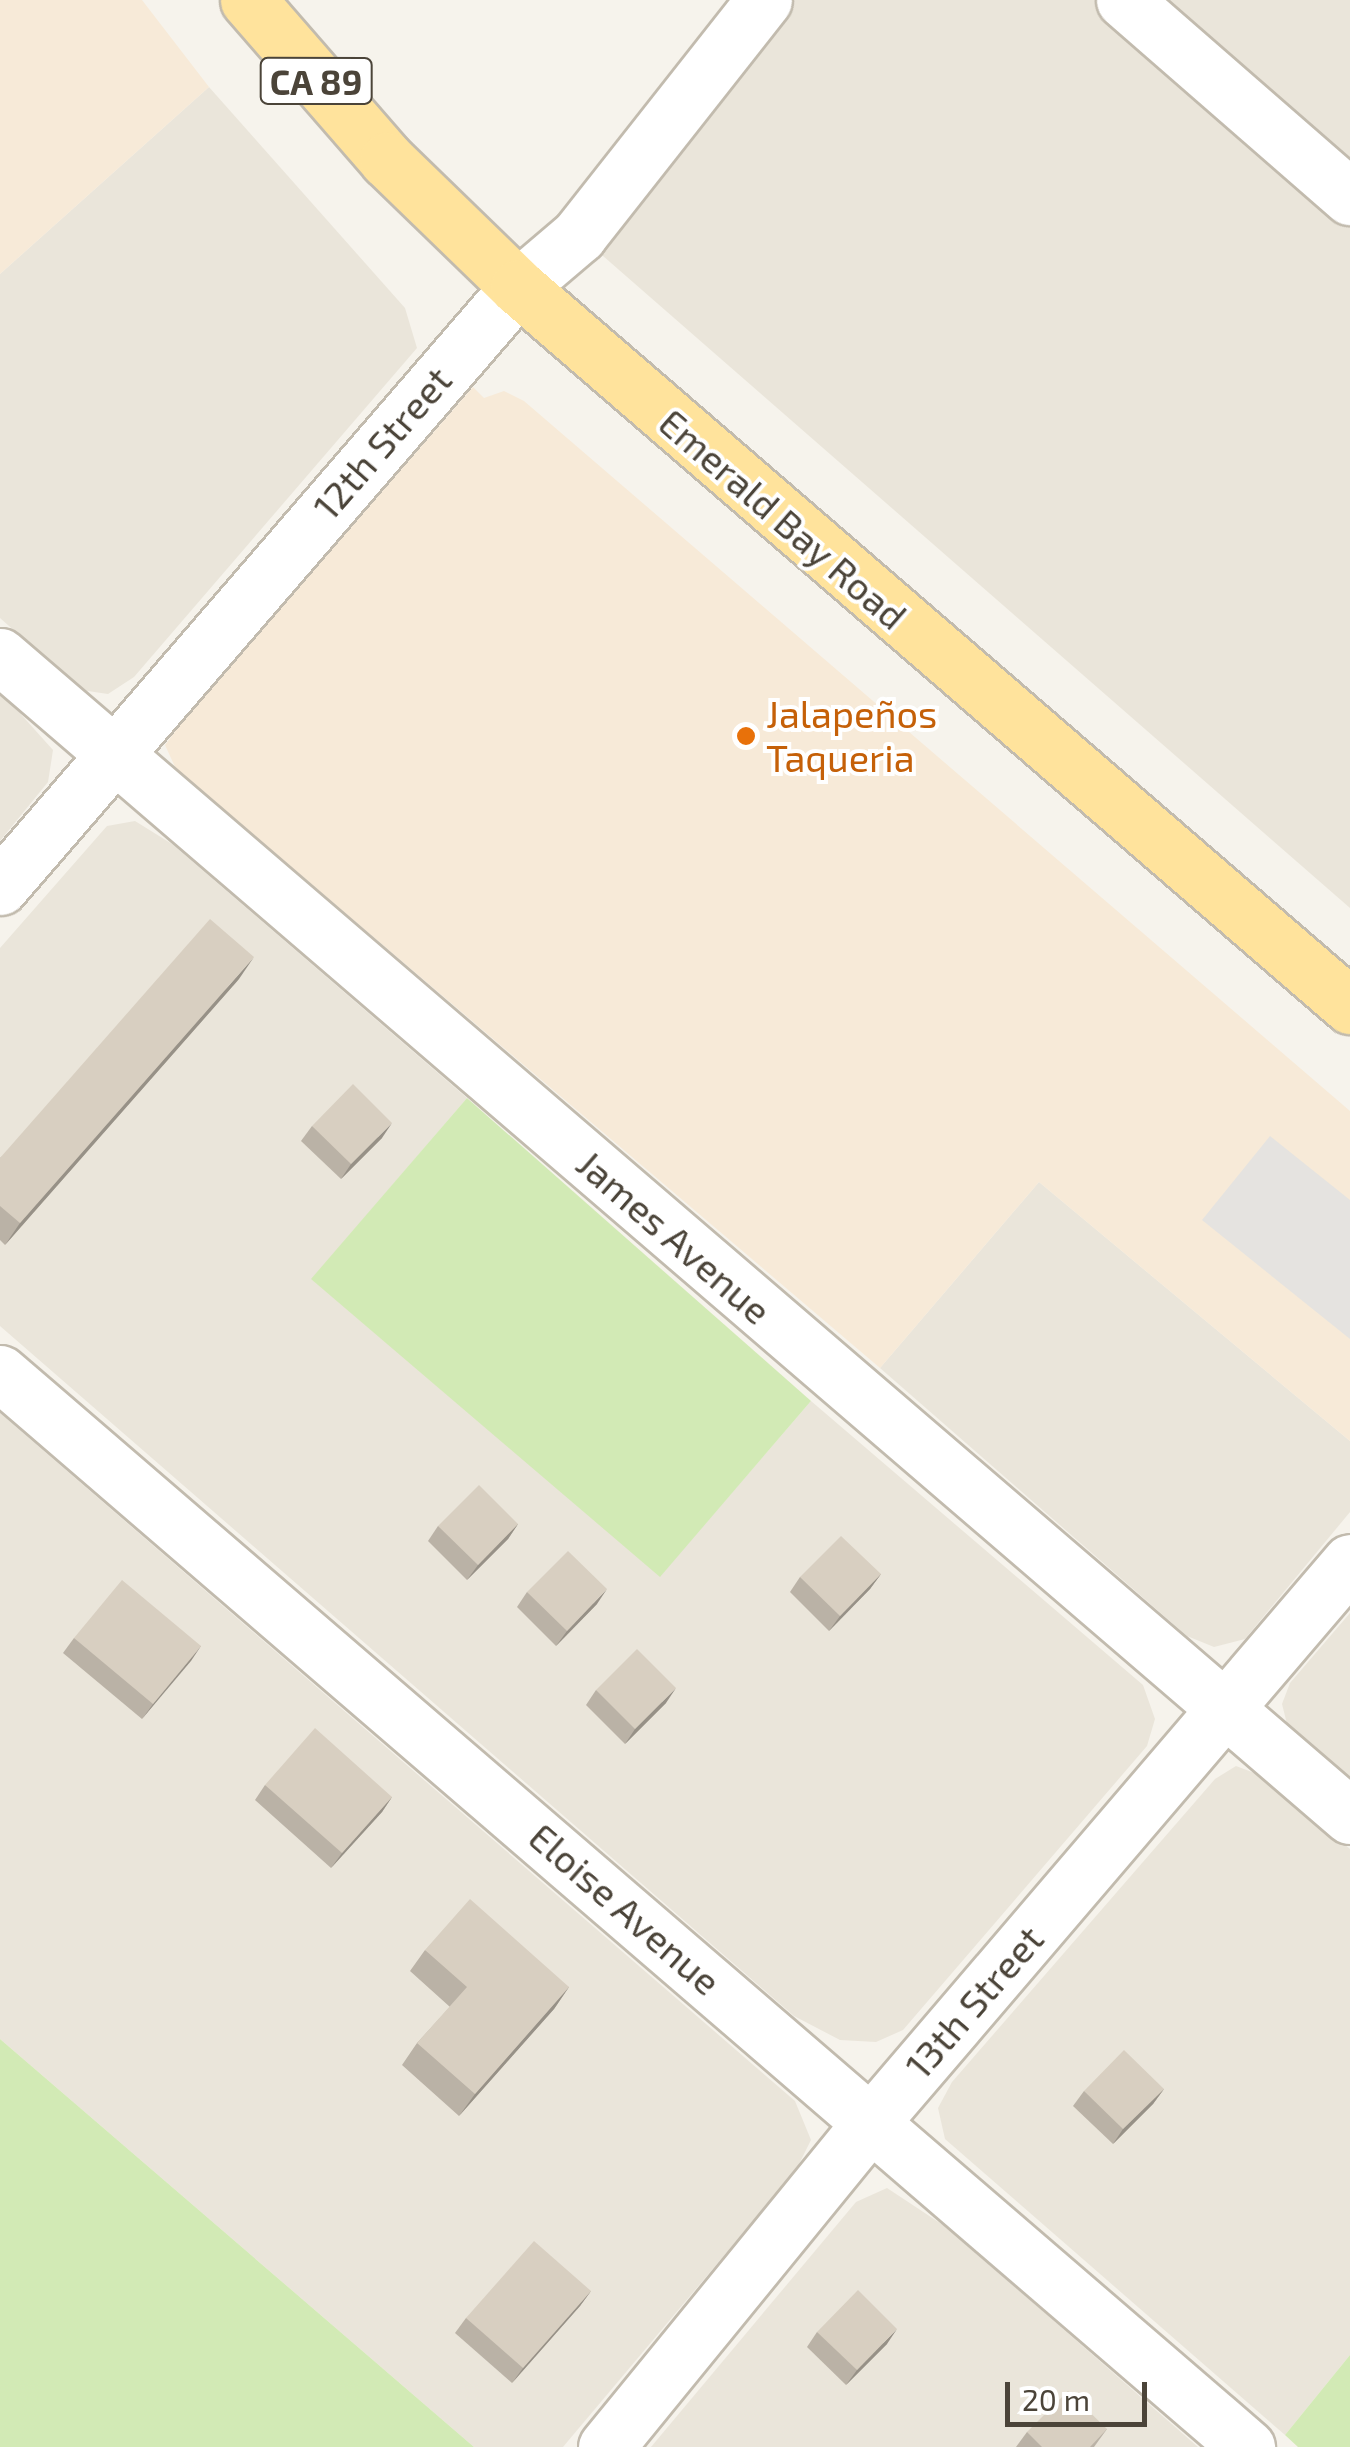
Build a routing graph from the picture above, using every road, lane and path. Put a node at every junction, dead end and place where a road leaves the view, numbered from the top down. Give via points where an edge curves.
1 (248, 0) edge
2 (764, 0) edge
3 (1124, 0) edge
4 (1350, 197) edge
5 (518, 287) junction
6 (0, 656) edge
7 (112, 756) junction
8 (0, 887) edge
9 (1350, 1006) edge
10 (0, 1374) edge
11 (1350, 1562) edge
12 (1226, 1710) junction
13 (1350, 1816) edge
14 (872, 2120) junction
15 (606, 2447) edge
16 (1248, 2447) edge

1 - 5 main road, Emerald Bay Road / CA 89 via 387,160
2 - 5 street, 12th Street via 580,235
3 - 4 street
5 - 7 street, 12th Street
5 - 9 main road, Emerald Bay Road / CA 89
6 - 7 street, James Avenue
7 - 8 street, 12th Street
7 - 12 street, James Avenue
10 - 14 street, Eloise Avenue
11 - 12 street, 13th Street
12 - 13 street, James Avenue
12 - 14 street, 13th Street
14 - 15 street, 13th Street
14 - 16 street, Eloise Avenue

